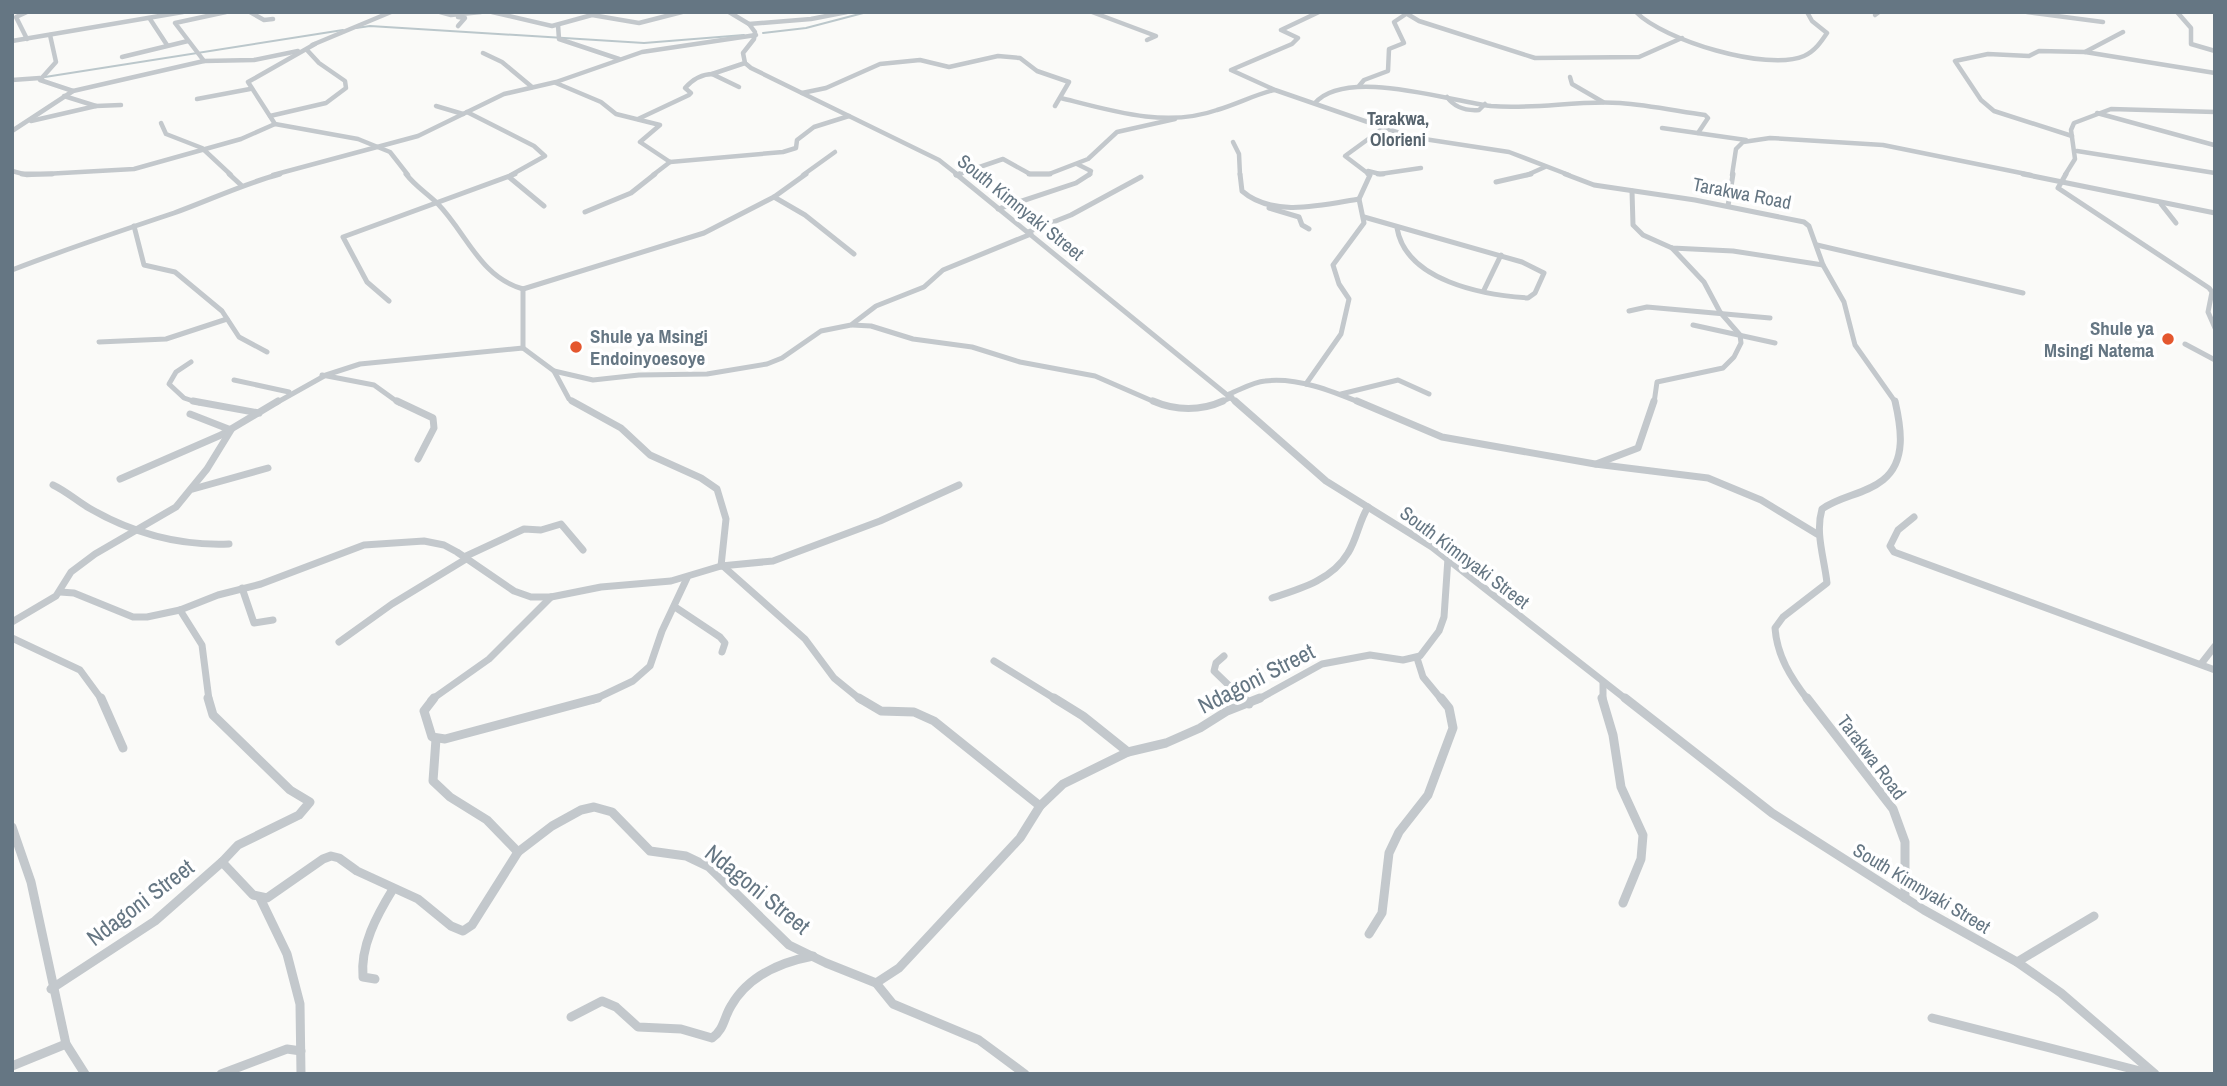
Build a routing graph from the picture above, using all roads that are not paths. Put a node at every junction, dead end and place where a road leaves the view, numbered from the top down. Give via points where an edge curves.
1 (27, 12) edge
2 (183, 12) edge
3 (226, 12) edge
4 (250, 12) edge
5 (391, 12) edge
6 (440, 12) edge
7 (481, 12) edge
8 (492, 12) edge
9 (682, 12) edge
10 (729, 12) edge
11 (847, 12) edge
12 (1093, 12) edge
13 (1319, 12) edge
14 (1636, 12) edge
15 (1807, 12) edge
16 (2026, 12) edge
17 (2177, 12) edge
18 (170, 13) edge
19 (1405, 13) edge
20 (451, 15) junction
21 (150, 19) junction
22 (272, 19) dead end
23 (176, 22) junction
24 (2103, 22) dead end
25 (749, 24) junction
26 (558, 25) junction
27 (458, 26) dead end
28 (2123, 32) dead end
29 (50, 35) junction
30 (756, 35) junction
31 (1682, 38) junction
32 (27, 39) junction
33 (1147, 40) dead end
34 (12, 41) edge
35 (188, 41) junction
36 (315, 44) junction
37 (167, 45) junction
38 (307, 50) junction
39 (2215, 51) edge
40 (482, 52) dead end
41 (2085, 52) junction
42 (122, 57) dead end
43 (620, 60) junction
44 (204, 61) junction
45 (745, 63) junction
46 (2215, 73) edge
47 (713, 74) junction
48 (1570, 77) dead end
49 (40, 78) junction
50 (12, 80) edge
51 (556, 82) junction
52 (1359, 86) junction
53 (531, 87) junction
54 (739, 87) dead end
55 (250, 89) junction
56 (1275, 90) junction
57 (73, 91) junction
58 (801, 93) junction
59 (63, 96) junction
60 (1447, 97) junction
61 (1061, 98) junction
62 (197, 99) dead end
63 (1603, 102) junction
64 (1315, 103) junction
65 (121, 104) dead end
66 (1485, 104) junction
67 (96, 106) junction
68 (436, 106) dead end
69 (1055, 106) dead end
70 (2215, 112) edge
71 (465, 113) junction
72 (2097, 113) junction
73 (270, 116) junction
74 (849, 116) junction
75 (637, 119) junction
76 (1175, 119) junction
77 (31, 121) junction
78 (161, 122) dead end
79 (275, 124) junction
80 (1662, 128) dead end
81 (1382, 129) junction
82 (12, 131) edge
83 (1698, 134) junction
84 (2072, 136) junction
85 (1751, 140) junction
86 (1233, 142) dead end
87 (2214, 145) edge
88 (382, 147) junction
89 (202, 148) junction
90 (2077, 151) junction
91 (835, 152) dead end
92 (670, 162) junction
93 (1077, 164) junction
94 (1545, 167) junction
95 (1421, 168) dead end
96 (12, 171) edge
97 (1367, 171) junction
98 (2215, 173) edge
99 (956, 175) junction
100 (509, 177) junction
101 (1141, 177) dead end
102 (1496, 181) dead end
103 (2061, 182) junction
104 (241, 186) junction
105 (1632, 191) junction
106 (774, 197) junction
107 (1359, 199) junction
108 (2161, 204) junction
109 (439, 205) junction
110 (1266, 205) junction
111 (544, 206) dead end
112 (1728, 206) junction
113 (998, 208) junction
114 (585, 212) dead end
115 (2215, 213) edge
116 (1364, 217) junction
117 (2176, 223) dead end
118 (134, 226) junction
119 (1398, 228) junction
120 (1309, 229) dead end
121 (1029, 233) junction
122 (1817, 245) junction
123 (1672, 248) junction
124 (854, 254) dead end
125 (1501, 256) junction
126 (1823, 265) junction
127 (12, 270) edge
128 (523, 289) junction
129 (1484, 290) junction
130 (2023, 293) dead end
131 (389, 301) dead end
132 (1629, 311) dead end
133 (1720, 312) junction
134 (2211, 313) edge
135 (1770, 318) dead end
136 (227, 319) junction
137 (852, 325) junction
138 (1693, 325) dead end
139 (2215, 328) edge
140 (1740, 335) junction
141 (99, 342) dead end
142 (1775, 343) dead end
143 (2185, 344) dead end
144 (523, 348) junction
145 (267, 352) dead end
146 (2215, 360) edge
147 (191, 362) dead end
148 (554, 371) junction
149 (321, 375) junction
150 (234, 380) dead end
151 (1306, 384) junction
152 (289, 393) junction
153 (1341, 394) junction
154 (1429, 394) dead end
155 (1231, 396) junction
156 (260, 413) junction
157 (190, 414) dead end
158 (231, 430) junction
159 (418, 459) dead end
160 (1595, 464) junction
161 (268, 468) dead end
162 (120, 479) dead end
163 (53, 485) dead end
164 (959, 485) dead end
165 (192, 489) junction
166 (1367, 507) junction
167 (1914, 517) dead end
168 (135, 530) junction
169 (1817, 535) junction
170 (229, 544) dead end
171 (583, 550) dead end
172 (465, 558) junction
173 (1448, 558) junction
174 (722, 566) junction
175 (688, 579) junction
176 (243, 588) junction
177 (60, 592) junction
178 (551, 597) junction
179 (1272, 598) dead end
180 (675, 607) junction
181 (180, 610) junction
182 (273, 620) dead end
183 (12, 622) edge
184 (12, 638) edge
185 (339, 642) dead end
186 (2215, 646) edge
187 (722, 652) dead end
188 (1224, 656) dead end
189 (1417, 658) junction
190 (994, 661) dead end
191 (2201, 664) junction
192 (2215, 670) edge
193 (1603, 682) junction
194 (1249, 704) junction
195 (436, 739) junction
196 (123, 748) dead end
197 (1129, 752) junction
198 (1040, 806) junction
199 (12, 827) edge
200 (518, 852) junction
201 (222, 862) junction
202 (393, 889) junction
203 (260, 898) junction
204 (1905, 898) junction
205 (1623, 903) dead end
206 (2094, 916) dead end
207 (1369, 934) dead end
208 (814, 956) junction
209 (2017, 962) junction
210 (375, 979) dead end
211 (876, 982) junction
212 (51, 989) junction
213 (571, 1017) dead end
214 (1932, 1018) dead end
215 (65, 1044) junction
216 (301, 1051) junction
217 (12, 1066) edge
218 (85, 1074) edge
219 (221, 1074) edge
220 (301, 1074) edge
221 (1025, 1074) edge
222 (2153, 1074) edge

1 - 32 street via 16,18
2 - 18 street
3 - 23 street
4 - 22 street
5 - 36 street
6 - 20 street
7 - 20 street
8 - 26 street
9 - 26 street via 639,23 592,15
10 - 25 street
11 - 25 street
12 - 33 street via 1156,36
13 - 56 street, Tarakwa Road via 1281,30 1298,38 1292,44 1230,68
14 - 31 street via 1651,29
15 - 31 street via 1828,34 1817,47 1790,58 1754,60
16 - 24 street
17 - 39 street via 2190,28 2191,44
18 - 21 street
18 - 23 street
19 - 31 street via 1535,58 1639,57
19 - 52 street via 1394,22 1404,43 1389,49 1388,71
20 - 27 street via 465,18
21 - 29 street
21 - 37 street
23 - 35 street
25 - 30 street
26 - 43 street via 558,39
28 - 41 street
29 - 32 street
29 - 49 street via 56,62
30 - 43 street via 649,51
30 - 45 street via 743,52
32 - 34 street
35 - 37 street
35 - 44 street
36 - 38 street
36 - 44 street via 265,59
37 - 42 street
38 - 55 street via 255,76 248,82
38 - 73 street via 346,82 346,88 326,103
40 - 53 street
41 - 46 street
41 - 84 street via 1988,54 1955,61 1994,111
43 - 51 street
44 - 57 street
45 - 47 street
45 - 58 street, South Kimnyaki Street
47 - 54 street
47 - 75 street via 700,75 685,88 690,94
48 - 63 street via 1572,84
49 - 50 street
49 - 57 street
51 - 53 street
51 - 75 street via 601,102 616,114
52 - 60 street via 1401,87
52 - 64 street via 1330,92
53 - 71 street
55 - 62 street
55 - 73 street
56 - 64 street, Tarakwa Road
56 - 76 street via 1216,111
57 - 59 street
58 - 61 street via 826,88 880,64 920,60 949,67 1007,56 1069,82
58 - 74 street, South Kimnyaki Street
59 - 67 street
59 - 77 street
60 - 66 street
60 - 66 street via 1453,106 1469,111
61 - 69 street
61 - 76 street via 1122,114
63 - 66 street via 1554,107
63 - 83 street via 1706,115
64 - 81 street, Tarakwa Road
65 - 67 street
67 - 77 street
68 - 71 street
70 - 72 street via 2111,109
71 - 88 street via 431,131
71 - 100 street via 544,153
72 - 84 street via 2074,122
72 - 87 street
73 - 79 street
74 - 92 street via 806,132 796,148 783,152
74 - 99 street, South Kimnyaki Street via 925,151
75 - 92 street via 660,125 640,142
76 - 93 street via 1118,132
77 - 82 street
78 - 89 street via 166,134
79 - 88 street
79 - 89 street via 241,139
80 - 83 street
81 - 94 street, Tarakwa Road via 1502,150
81 - 97 street via 1345,156
83 - 85 street
84 - 90 street
85 - 103 street via 1882,145
85 - 112 street via 1736,149
86 - 110 street via 1241,153 1242,191 1249,200
88 - 104 street
88 - 109 street
89 - 96 street via 126,170 27,175
89 - 104 street
90 - 98 street
90 - 103 street via 2076,164
91 - 106 street
92 - 114 street via 634,191
93 - 99 street via 1036,176 1003,159
93 - 113 street via 1091,171 1090,175
94 - 102 street via 1521,178
94 - 105 street, Tarakwa Road via 1594,185
95 - 97 street
97 - 107 street via 1370,178
99 - 113 street, South Kimnyaki Street
100 - 109 street
100 - 111 street
101 - 121 street
103 - 108 street
103 - 134 street via 2058,188 2066,196 2209,288
104 - 118 street
105 - 112 street, Tarakwa Road
105 - 123 street via 1633,225 1643,235
106 - 124 street
106 - 128 street via 704,233
107 - 110 street via 1296,207
107 - 116 street
108 - 115 street
108 - 117 street
109 - 128 street via 484,265 505,284
109 - 131 street via 342,239 367,282
110 - 120 street via 1299,217
112 - 122 street, Tarakwa Road via 1804,222
113 - 121 street, South Kimnyaki Street
116 - 119 street
116 - 151 street via 1361,230 1336,259 1332,271 1349,299 1341,334
118 - 127 street
118 - 136 street via 144,265 175,272
119 - 125 street
119 - 129 street via 1399,242 1424,268
121 - 137 street via 943,270 923,287 876,306
121 - 155 street, South Kimnyaki Street
122 - 126 street, Tarakwa Road
122 - 130 street
123 - 126 street via 1733,251
123 - 133 street via 1704,282
125 - 129 street
125 - 129 street via 1544,271 1535,293 1523,298
126 - 169 street, Tarakwa Road via 1844,302 1855,345 1896,402 1901,446 1883,480 1822,509
128 - 144 street
132 - 133 street via 1647,307
133 - 135 street
133 - 140 street
134 - 139 street
136 - 141 street via 166,339
136 - 145 street via 239,337
137 - 148 street via 821,331 775,362 718,373 593,380
137 - 155 street via 1095,376 1169,408 1208,408
138 - 140 street
140 - 142 street
140 - 160 street via 1739,350 1723,368 1657,382 1652,413 1638,448
143 - 146 street
144 - 148 street
144 - 149 street via 360,363
147 - 156 street via 176,372 169,384 179,396
148 - 174 street via 569,398 591,414 621,428 650,456 717,489 726,519
149 - 152 street
149 - 159 street via 378,386 401,404 433,418 434,428
150 - 152 street
151 - 153 street
151 - 155 street via 1262,381
152 - 156 street
153 - 154 street via 1398,380
153 - 160 street via 1442,437
155 - 166 street, South Kimnyaki Street via 1312,470
156 - 158 street
157 - 158 street
158 - 162 street
158 - 165 street
160 - 169 street via 1708,478 1761,500
161 - 165 street
163 - 168 street
164 - 174 street via 880,521 780,558
165 - 168 street via 176,507
166 - 173 street, South Kimnyaki Street
166 - 179 street via 1346,556 1334,569
167 - 191 street via 1894,536 1890,546 1894,552
168 - 170 street via 195,544
168 - 177 street via 71,572
169 - 204 street, Tarakwa Road via 1824,551 1827,583 1778,621 1775,634 1796,684 1855,754 1893,809 1906,846
171 - 172 street via 564,525 557,524 541,530 524,529
172 - 176 street via 437,542 374,542
172 - 178 street via 523,595
172 - 185 street
173 - 189 street via 1444,617 1439,631
173 - 193 street, South Kimnyaki Street
174 - 175 street
174 - 198 street via 805,639 834,678 865,703 881,711 914,712 934,721
175 - 178 street
175 - 180 street
176 - 181 street
176 - 182 street via 254,622
177 - 181 street via 74,593 133,617
177 - 183 street
178 - 195 street via 489,659 428,702 424,711 427,728
180 - 187 street via 720,636 725,643
180 - 195 street via 654,660 626,684 541,716
181 - 201 street via 202,645 213,715 290,790 310,802 299,815 238,845
184 - 196 street via 80,670 101,697
186 - 191 street
188 - 194 street via 1214,671
189 - 194 street, Ndagoni Street via 1342,658
189 - 207 street via 1423,677 1449,708 1453,728 1428,795 1389,853 1382,913
190 - 197 street via 1083,716
191 - 192 street
193 - 204 street, South Kimnyaki Street via 1772,813
193 - 205 street via 1623,797 1643,835 1641,859
194 - 197 street, Ndagoni Street via 1166,743
195 - 200 street via 433,781 457,804 483,816
197 - 198 street, Ndagoni Street via 1063,784
198 - 211 street, Ndagoni Street via 1020,838 899,968
199 - 212 street via 31,882
200 - 202 street, Ndagoni Street via 472,925 463,931 420,900
200 - 208 street, Ndagoni Street via 581,810 603,808 626,824 650,851 682,855 706,866 732,886 779,937
201 - 203 street, Ndagoni Street via 242,886
201 - 212 street, Ndagoni Street via 155,921
202 - 203 street, Ndagoni Street via 331,856 274,894
202 - 210 street via 362,962 363,977
203 - 216 street via 292,967 300,1004
204 - 209 street, South Kimnyaki Street
206 - 209 street via 2071,925
208 - 211 street, Ndagoni Street
208 - 213 street via 784,963 744,989 712,1038 681,1029 638,1027 602,1001
209 - 222 street, South Kimnyaki Street via 2088,1014
211 - 221 street via 882,996 899,1009 974,1037
212 - 215 street
214 - 222 street
215 - 217 street
215 - 218 street
216 - 219 street via 287,1049
216 - 220 street

